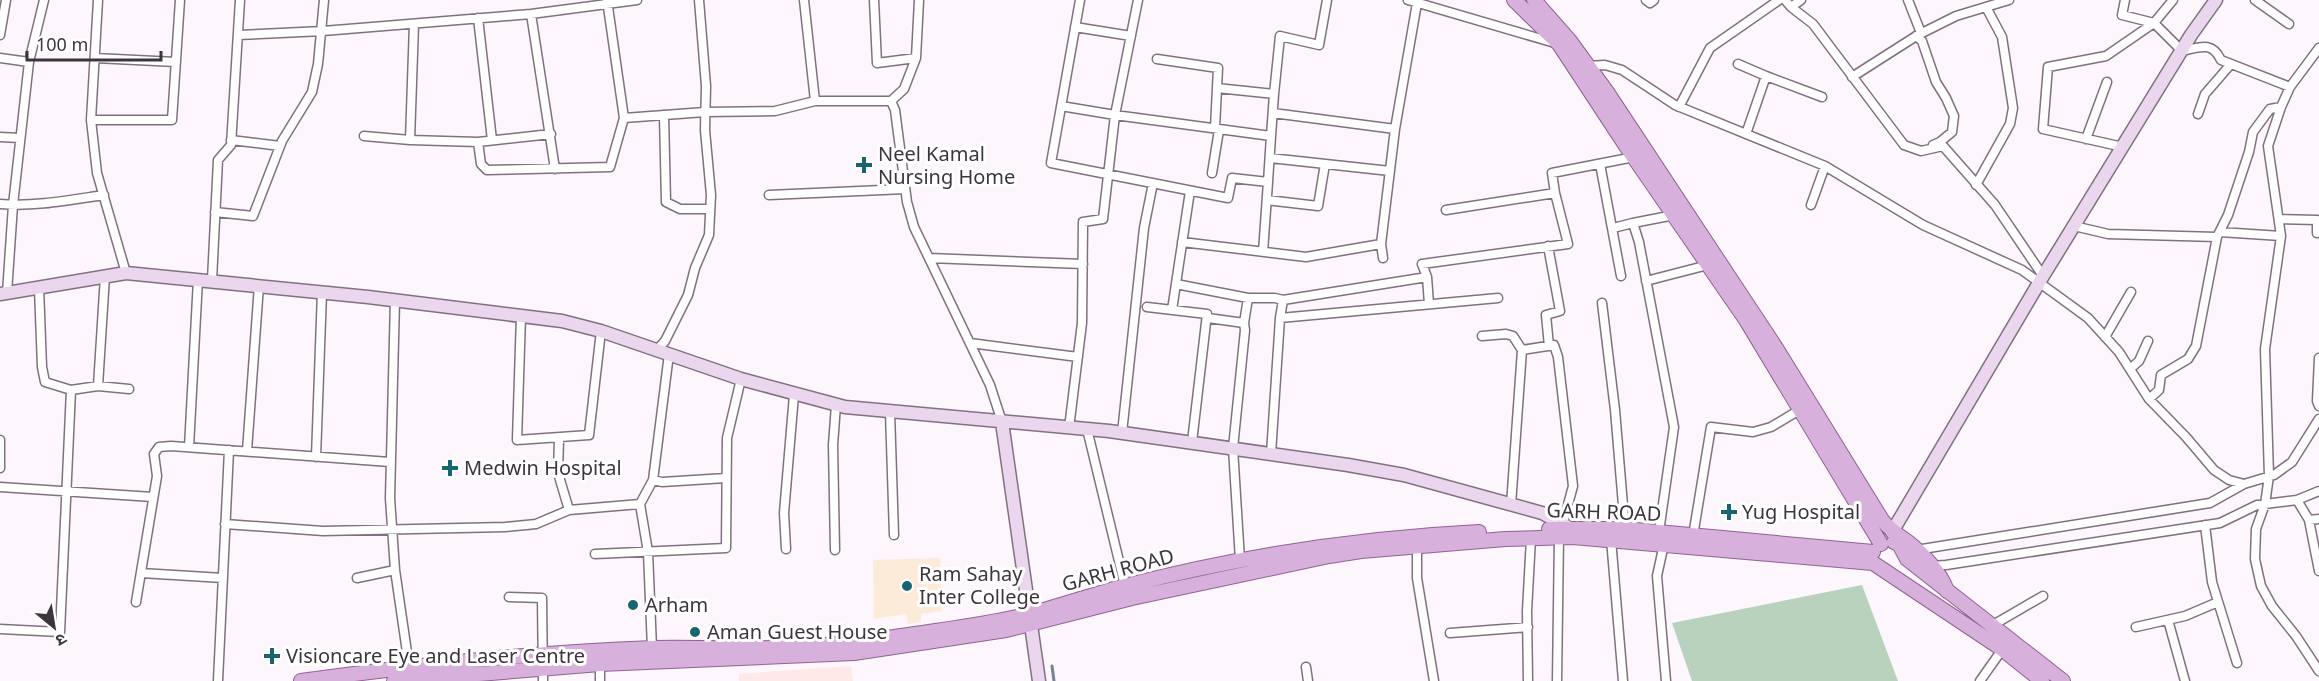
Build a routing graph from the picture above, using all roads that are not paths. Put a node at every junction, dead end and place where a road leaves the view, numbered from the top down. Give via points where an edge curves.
1 (6, 0) edge
2 (44, 0) edge
3 (98, 0) edge
4 (180, 0) edge
5 (240, 0) edge
6 (324, 0) edge
7 (637, 0) edge
8 (699, 0) edge
9 (804, 0) edge
10 (874, 0) edge
11 (919, 0) edge
12 (1080, 0) edge
13 (1138, 0) edge
14 (1327, 0) edge
15 (1408, 0) edge
16 (1514, 0) edge
17 (1534, 0) edge
18 (1646, 0) edge
19 (1654, 0) edge
20 (1779, 0) edge
21 (1801, 0) edge
22 (1908, 0) edge
23 (2008, 0) edge
24 (2125, 0) edge
25 (2173, 0) edge
26 (2216, 0) edge
27 (2255, 0) edge
28 (608, 2) edge
29 (1417, 3) junction
30 (1788, 4) edge
31 (1986, 7) junction
32 (531, 14) junction
33 (478, 18) junction
34 (1, 22) edge
35 (2154, 23) junction
36 (414, 24) junction
37 (2289, 24) dead end
38 (1075, 27) junction
39 (323, 31) junction
40 (0, 35) edge
41 (238, 35) junction
42 (1131, 36) junction
43 (1916, 36) junction
44 (1565, 43) junction
45 (2319, 48) edge
46 (2182, 51) junction
47 (0, 58) edge
48 (95, 58) junction
49 (916, 58) junction
50 (1156, 59) dead end
51 (29, 62) junction
52 (176, 62) junction
53 (1738, 64) dead end
54 (2231, 64) junction
55 (1583, 68) junction
56 (1766, 76) junction
57 (1852, 77) junction
58 (2107, 82) dead end
59 (2290, 87) junction
60 (1217, 88) junction
61 (1274, 94) junction
62 (1822, 97) dead end
63 (815, 101) junction
64 (891, 101) junction
65 (1061, 106) junction
66 (1679, 107) junction
67 (2281, 107) junction
68 (705, 112) junction
69 (1273, 113) junction
70 (2198, 114) dead end
71 (664, 115) junction
72 (1115, 115) junction
73 (624, 118) junction
74 (91, 120) junction
75 (1215, 128) junction
76 (1395, 129) junction
77 (550, 134) junction
78 (1746, 134) junction
79 (364, 136) dead end
80 (1271, 136) junction
81 (0, 137) edge
82 (20, 138) junction
83 (2086, 139) junction
84 (231, 140) junction
85 (410, 140) junction
86 (492, 140) junction
87 (478, 142) junction
88 (280, 146) junction
89 (2123, 147) junction
90 (1928, 149) junction
91 (1634, 157) junction
92 (1270, 159) junction
93 (1325, 164) junction
94 (1600, 164) junction
95 (1825, 166) junction
96 (555, 169) junction
97 (1390, 171) junction
98 (1212, 173) dead end
99 (1108, 174) junction
100 (1268, 182) junction
101 (1153, 183) junction
102 (1976, 184) junction
103 (905, 189) junction
104 (1190, 191) junction
105 (1555, 194) junction
106 (104, 195) junction
107 (769, 195) dead end
108 (1267, 200) junction
109 (0, 204) edge
110 (13, 205) junction
111 (1811, 205) dead end
112 (710, 209) junction
113 (1446, 210) dead end
114 (215, 212) junction
115 (1674, 215) junction
116 (2280, 219) junction
117 (1633, 223) junction
118 (2074, 226) junction
119 (1613, 228) junction
120 (2319, 233) edge
121 (2218, 235) junction
122 (2281, 236) junction
123 (1182, 242) junction
124 (1381, 244) junction
125 (1548, 246) junction
126 (1263, 252) junction
127 (929, 258) junction
128 (1383, 258) dead end
129 (1713, 262) junction
130 (1083, 264) junction
131 (126, 273) junction
132 (105, 276) junction
133 (1621, 276) dead end
134 (1427, 277) junction
135 (198, 279) junction
136 (212, 280) junction
137 (2041, 280) junction
138 (1646, 281) junction
139 (1176, 284) junction
140 (259, 285) junction
141 (39, 288) junction
142 (322, 292) junction
143 (2131, 292) dead end
144 (4, 294) edge
145 (1248, 298) junction
146 (1498, 298) dead end
147 (395, 300) junction
148 (1283, 300) junction
149 (1602, 303) dead end
150 (1429, 304) junction
151 (1147, 307) dead end
152 (1172, 310) junction
153 (1207, 314) junction
154 (521, 316) junction
155 (1280, 318) junction
156 (1244, 323) junction
157 (601, 331) junction
158 (1482, 336) dead end
159 (2105, 337) junction
160 (2148, 341) dead end
161 (970, 343) junction
162 (1549, 345) junction
163 (1522, 350) junction
164 (1772, 351) junction
165 (663, 352) junction
166 (1078, 357) junction
167 (2319, 357) edge
168 (2130, 369) junction
169 (741, 379) junction
170 (98, 386) junction
171 (129, 389) dead end
172 (71, 390) junction
173 (794, 395) junction
174 (2149, 399) junction
175 (836, 405) junction
176 (2319, 406) edge
177 (1801, 409) junction
178 (890, 412) junction
179 (2319, 419) edge
180 (1002, 422) junction
181 (1069, 428) junction
182 (1087, 429) junction
183 (1122, 433) junction
184 (559, 439) junction
185 (0, 440) edge
186 (1192, 442) junction
187 (189, 447) junction
188 (1233, 448) junction
189 (229, 450) junction
190 (247, 452) junction
191 (1271, 454) junction
192 (316, 457) junction
193 (390, 462) junction
194 (0, 468) edge
195 (2270, 476) junction
196 (726, 478) junction
197 (653, 480) junction
198 (2244, 484) junction
199 (0, 487) edge
200 (2319, 491) edge
201 (67, 492) junction
202 (153, 498) junction
203 (2297, 500) junction
204 (640, 504) junction
205 (2265, 504) junction
206 (1511, 505) junction
207 (569, 510) junction
208 (2319, 519) edge
209 (2309, 520) junction
210 (225, 524) junction
211 (2205, 525) junction
212 (1625, 529) junction
213 (393, 531) junction
214 (1565, 531) junction
215 (1892, 532) junction
216 (894, 535) dead end
217 (1693, 536) junction
218 (1531, 538) junction
219 (1661, 538) junction
220 (1445, 539) junction
221 (1611, 539) junction
222 (1358, 546) junction
223 (1417, 546) junction
224 (1738, 546) junction
225 (786, 549) dead end
226 (835, 550) dead end
227 (1916, 550) junction
228 (648, 552) junction
229 (1314, 553) junction
230 (595, 554) dead end
231 (1877, 557) junction
232 (1239, 560) junction
233 (1931, 566) junction
234 (395, 570) junction
235 (2319, 571) edge
236 (141, 573) junction
237 (223, 578) junction
238 (357, 579) dead end
239 (1947, 591) junction
240 (1126, 593) junction
241 (2043, 596) dead end
242 (509, 597) dead end
243 (136, 602) dead end
244 (2217, 602) junction
245 (1031, 619) junction
246 (2169, 620) junction
247 (1993, 625) junction
248 (1528, 627) junction
249 (2136, 627) dead end
250 (0, 629) edge
251 (1450, 633) dead end
252 (2006, 643) junction
253 (652, 655) junction
254 (2237, 663) dead end
255 (600, 664) junction
256 (1306, 667) dead end
257 (543, 668) edge
258 (2319, 671) edge
259 (382, 675) edge
260 (410, 675) edge
261 (218, 681) edge
262 (302, 681) edge
263 (394, 681) edge
264 (600, 681) edge
265 (1039, 681) edge
266 (1308, 681) edge
267 (1434, 681) edge
268 (1528, 681) edge
269 (1557, 681) edge
270 (1623, 681) edge
271 (1666, 681) edge
272 (1980, 681) edge
273 (2042, 681) edge
274 (2063, 681) edge
275 (2185, 681) edge

1 - 34 street
2 - 51 street
3 - 48 street
4 - 52 street
5 - 41 street
6 - 39 street
7 - 28 street
8 - 68 street
9 - 63 street
10 - 49 street via 877,63
11 - 49 street
12 - 38 street
13 - 42 street
14 - 61 street via 1319,45 1280,36
15 - 29 street
16 - 44 main road
17 - 44 main road
18 - 19 street
20 - 66 street via 1710,48
21 - 30 street
22 - 43 street via 1921,33
23 - 31 street
24 - 35 street via 2122,15
25 - 35 street
26 - 46 street
27 - 37 street
28 - 32 street
28 - 73 street
29 - 44 street
29 - 76 street
30 - 57 street via 1813,24
31 - 43 street via 1956,16
31 - 102 street via 2002,37 2013,108 2010,124
32 - 33 street
32 - 77 street
33 - 36 street
33 - 86 street
34 - 40 street
35 - 46 street
35 - 83 street via 2106,56 2048,67 2043,129
36 - 39 street
36 - 85 street
38 - 42 street
38 - 65 street
39 - 41 street
39 - 88 street via 312,92
41 - 84 street
42 - 72 street
43 - 57 street
43 - 90 street via 1922,41 1936,82 1954,116 1953,132
44 - 55 main road
45 - 59 street
46 - 54 street via 2207,46
46 - 89 street
47 - 51 street
48 - 52 street
48 - 74 street
49 - 64 street via 904,89
50 - 60 street via 1218,68
51 - 82 street
52 - 74 street via 172,120
53 - 56 street
54 - 59 street
54 - 70 street via 2205,94
55 - 66 street via 1605,65 1622,70
55 - 91 main road
55 - 129 main road
56 - 62 street
56 - 78 street
57 - 90 street via 1904,145 1921,151
58 - 83 street
59 - 67 street
60 - 61 street
60 - 75 street
61 - 69 street
63 - 64 street
63 - 68 street via 775,111
64 - 103 street
65 - 72 street
65 - 99 street via 1052,163
66 - 78 street
67 - 116 street via 2268,146
67 - 121 street via 2270,109 2253,132 2228,215
68 - 71 street
68 - 112 street
69 - 76 street
69 - 80 street
71 - 73 street
71 - 112 street via 666,202 680,209
72 - 75 street
72 - 99 street
73 - 96 street via 610,167
74 - 106 street
75 - 80 street
75 - 98 street via 1219,130
76 - 97 street
77 - 86 street
77 - 96 street
78 - 95 street
79 - 85 street
80 - 92 street
81 - 82 street
82 - 110 street
83 - 89 street
84 - 88 street
84 - 114 street via 218,160
85 - 87 street
86 - 87 street
87 - 96 street via 481,164 487,170
88 - 114 street via 253,216
89 - 118 street
90 - 102 street via 1943,146
91 - 94 street
91 - 115 main road
92 - 93 street
92 - 100 street
93 - 97 street
93 - 108 street via 1318,206
94 - 105 street via 1552,173
94 - 119 street
95 - 111 street
95 - 137 street via 1923,225
97 - 124 street
99 - 101 street
99 - 130 street via 1103,219 1083,222
100 - 104 street via 1232,178 1228,198
100 - 108 street
101 - 104 street
101 - 183 street via 1144,228
102 - 137 street via 1995,205
103 - 107 street
103 - 127 street via 914,227
104 - 123 street
105 - 113 street
105 - 125 street via 1568,244
106 - 110 street
106 - 131 street
108 - 126 street
109 - 110 street
110 - 144 street
112 - 165 street via 708,235
114 - 136 street
115 - 117 street
115 - 129 main road
116 - 120 street via 2317,220
116 - 122 street
117 - 119 street
117 - 138 street
118 - 121 street via 2108,234
118 - 137 street
119 - 133 street
121 - 122 street
121 - 174 street via 2196,346 2188,359 2161,375 2160,390
122 - 195 street via 2265,349
123 - 126 street
123 - 139 street
124 - 126 street via 1306,257
124 - 128 street
125 - 134 street via 1422,264
125 - 162 street via 1560,311 1546,315
127 - 130 street
127 - 161 street
129 - 138 street
129 - 164 main road
130 - 166 street
131 - 132 street
131 - 135 street
132 - 141 street
132 - 170 street
134 - 148 street
134 - 150 street
135 - 136 street
135 - 187 street
136 - 140 street
137 - 159 street
137 - 215 street
138 - 219 street via 1674,427
139 - 145 street
139 - 152 street
140 - 142 street
140 - 190 street
141 - 144 street
141 - 172 street via 45,382
142 - 147 street
142 - 192 street
143 - 159 street
145 - 148 street
145 - 156 street
146 - 150 street
147 - 154 street
147 - 193 street
148 - 155 street
149 - 212 street
150 - 155 street
151 - 152 street
152 - 153 street
153 - 156 street via 1208,318
153 - 186 street
154 - 157 street
154 - 184 street via 517,440
155 - 191 street
156 - 188 street
157 - 165 street
157 - 184 street via 589,435
158 - 163 street via 1513,336
159 - 168 street
160 - 168 street via 2139,361
161 - 166 street
161 - 180 street
162 - 163 street
162 - 214 street via 1554,345 1558,357 1573,486
163 - 206 street
164 - 177 main road
164 - 215 main road
165 - 169 street
165 - 197 street
166 - 181 street
167 - 176 street
168 - 174 street
169 - 173 street
169 - 196 street via 727,438
170 - 171 street
170 - 172 street
172 - 201 street
173 - 175 street
173 - 225 street via 784,513
174 - 198 street via 2214,470
175 - 178 street
175 - 226 street
177 - 217 street via 1754,432 1711,427
177 - 231 main road
178 - 180 street
178 - 216 street
179 - 195 street via 2292,462
180 - 181 street
180 - 245 street
181 - 182 street
182 - 183 street
182 - 240 street
183 - 186 street
184 - 207 street via 558,473
185 - 194 street
186 - 188 street
187 - 189 street
187 - 202 street via 159,447 154,454 157,476
188 - 191 street
188 - 232 street
189 - 190 street
189 - 210 street
190 - 192 street
191 - 206 street via 1404,475
192 - 193 street
193 - 213 street
195 - 198 street
195 - 205 street
196 - 197 street
196 - 228 street via 726,548
197 - 204 street
198 - 227 street via 2210,503
199 - 201 street
200 - 203 street
201 - 202 street
201 - 250 street via 60,632
202 - 236 street
203 - 205 street
203 - 209 street
204 - 207 street
204 - 228 street
205 - 211 street via 2220,523
205 - 258 street via 2256,529 2255,559 2261,586 2271,606
206 - 214 street via 1542,513
207 - 213 street via 536,524
208 - 209 street
209 - 235 street
210 - 213 street
210 - 237 street
211 - 233 street
211 - 244 street
212 - 214 main road, GARH ROAD
212 - 219 main road, GARH ROAD
213 - 234 street
214 - 218 main road, GARH ROAD
214 - 220 main road, GARH ROAD
214 - 221 main road, GARH ROAD
214 - 269 street
215 - 227 main road
217 - 219 main road, GARH ROAD
217 - 224 main road, GARH ROAD
218 - 220 main road, GARH ROAD
218 - 248 street
219 - 221 main road, GARH ROAD
219 - 224 main road, GARH ROAD
219 - 271 street via 1657,576
220 - 222 main road, GARH ROAD
220 - 223 main road, GARH ROAD
221 - 270 street
222 - 223 main road, GARH ROAD
222 - 229 main road, GARH ROAD
223 - 267 street via 1417,578
224 - 231 main road, GARH ROAD
227 - 233 main road
228 - 230 street
228 - 253 street
229 - 232 main road, GARH ROAD
229 - 240 main road, GARH ROAD
231 - 239 main road via 1890,542 1899,544 1907,559
231 - 252 main road via 1889,573
232 - 240 main road, GARH ROAD
233 - 239 main road
234 - 238 street
234 - 260 street
236 - 237 street
236 - 243 street
237 - 261 street
239 - 247 main road
240 - 245 main road, GARH ROAD
241 - 247 street
242 - 257 street via 542,598
244 - 246 street
244 - 254 street
245 - 253 main road, GARH ROAD via 853,648
245 - 265 street
246 - 249 street
246 - 275 street
247 - 252 main road
248 - 251 street
248 - 268 street
252 - 272 street
252 - 273 main road
252 - 274 main road
253 - 255 main road, GARH ROAD
253 - 257 main road, GARH ROAD
255 - 257 main road, GARH ROAD
255 - 264 street
256 - 266 street
257 - 260 main road, GARH ROAD via 509,665
259 - 260 main road, GARH ROAD
259 - 262 main road, GARH ROAD
260 - 263 main road, GARH ROAD

